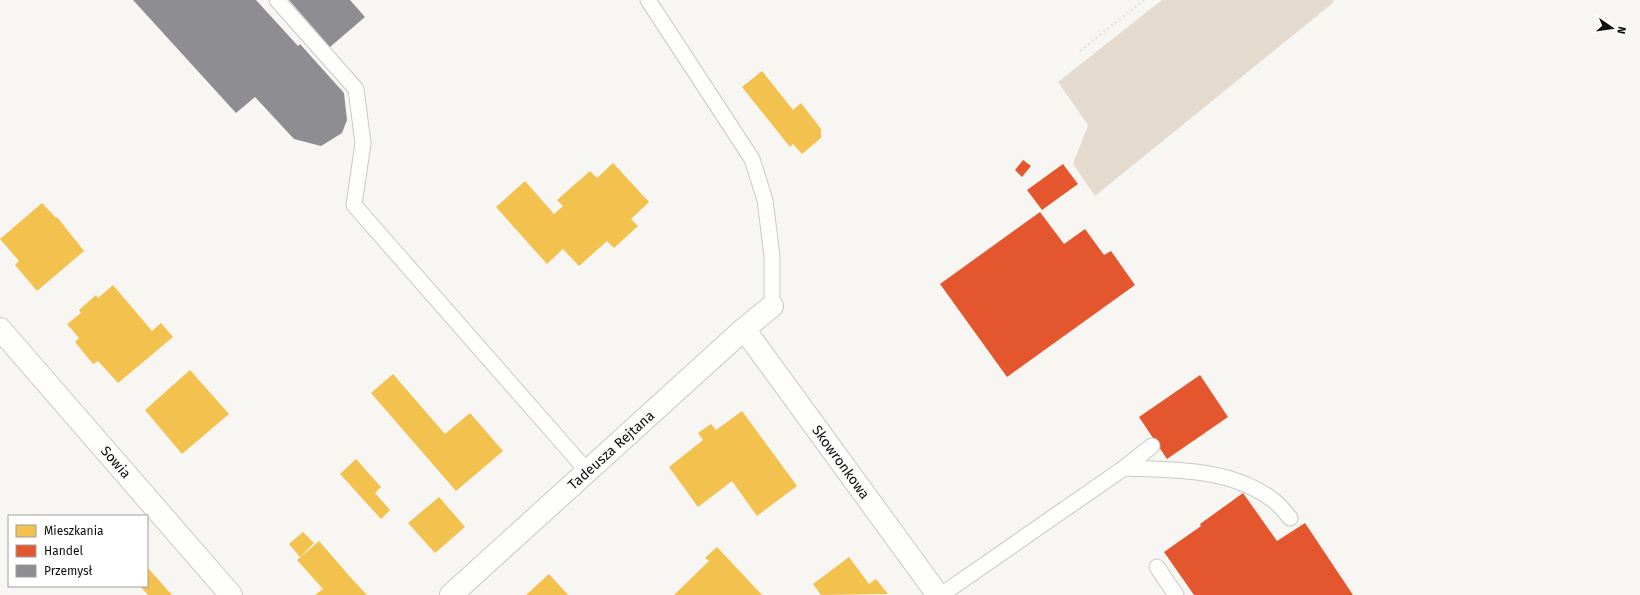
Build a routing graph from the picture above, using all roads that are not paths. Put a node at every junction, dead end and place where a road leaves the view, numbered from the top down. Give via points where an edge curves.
1 (276, 0) edge
2 (648, 0) edge
3 (772, 306) joint
4 (0, 328) edge
5 (744, 329) junction
6 (1152, 446) dead end
7 (1124, 468) junction
8 (588, 472) junction
9 (1290, 518) dead end
10 (1157, 567) dead end
11 (231, 595) edge
12 (451, 595) edge
13 (939, 595) edge
14 (1176, 595) edge

1 - 8 lane via 356,89 362,143 354,205
2 - 3 lane via 752,159 765,200 772,256
3 - 5 street, Tadeusza Rejtana
4 - 11 street, Sowia
5 - 8 street, Tadeusza Rejtana
5 - 13 street, Skowronkowa
6 - 7 lane
7 - 9 lane via 1219,475 1259,490
7 - 13 lane
8 - 12 street, Tadeusza Rejtana
10 - 14 lane

